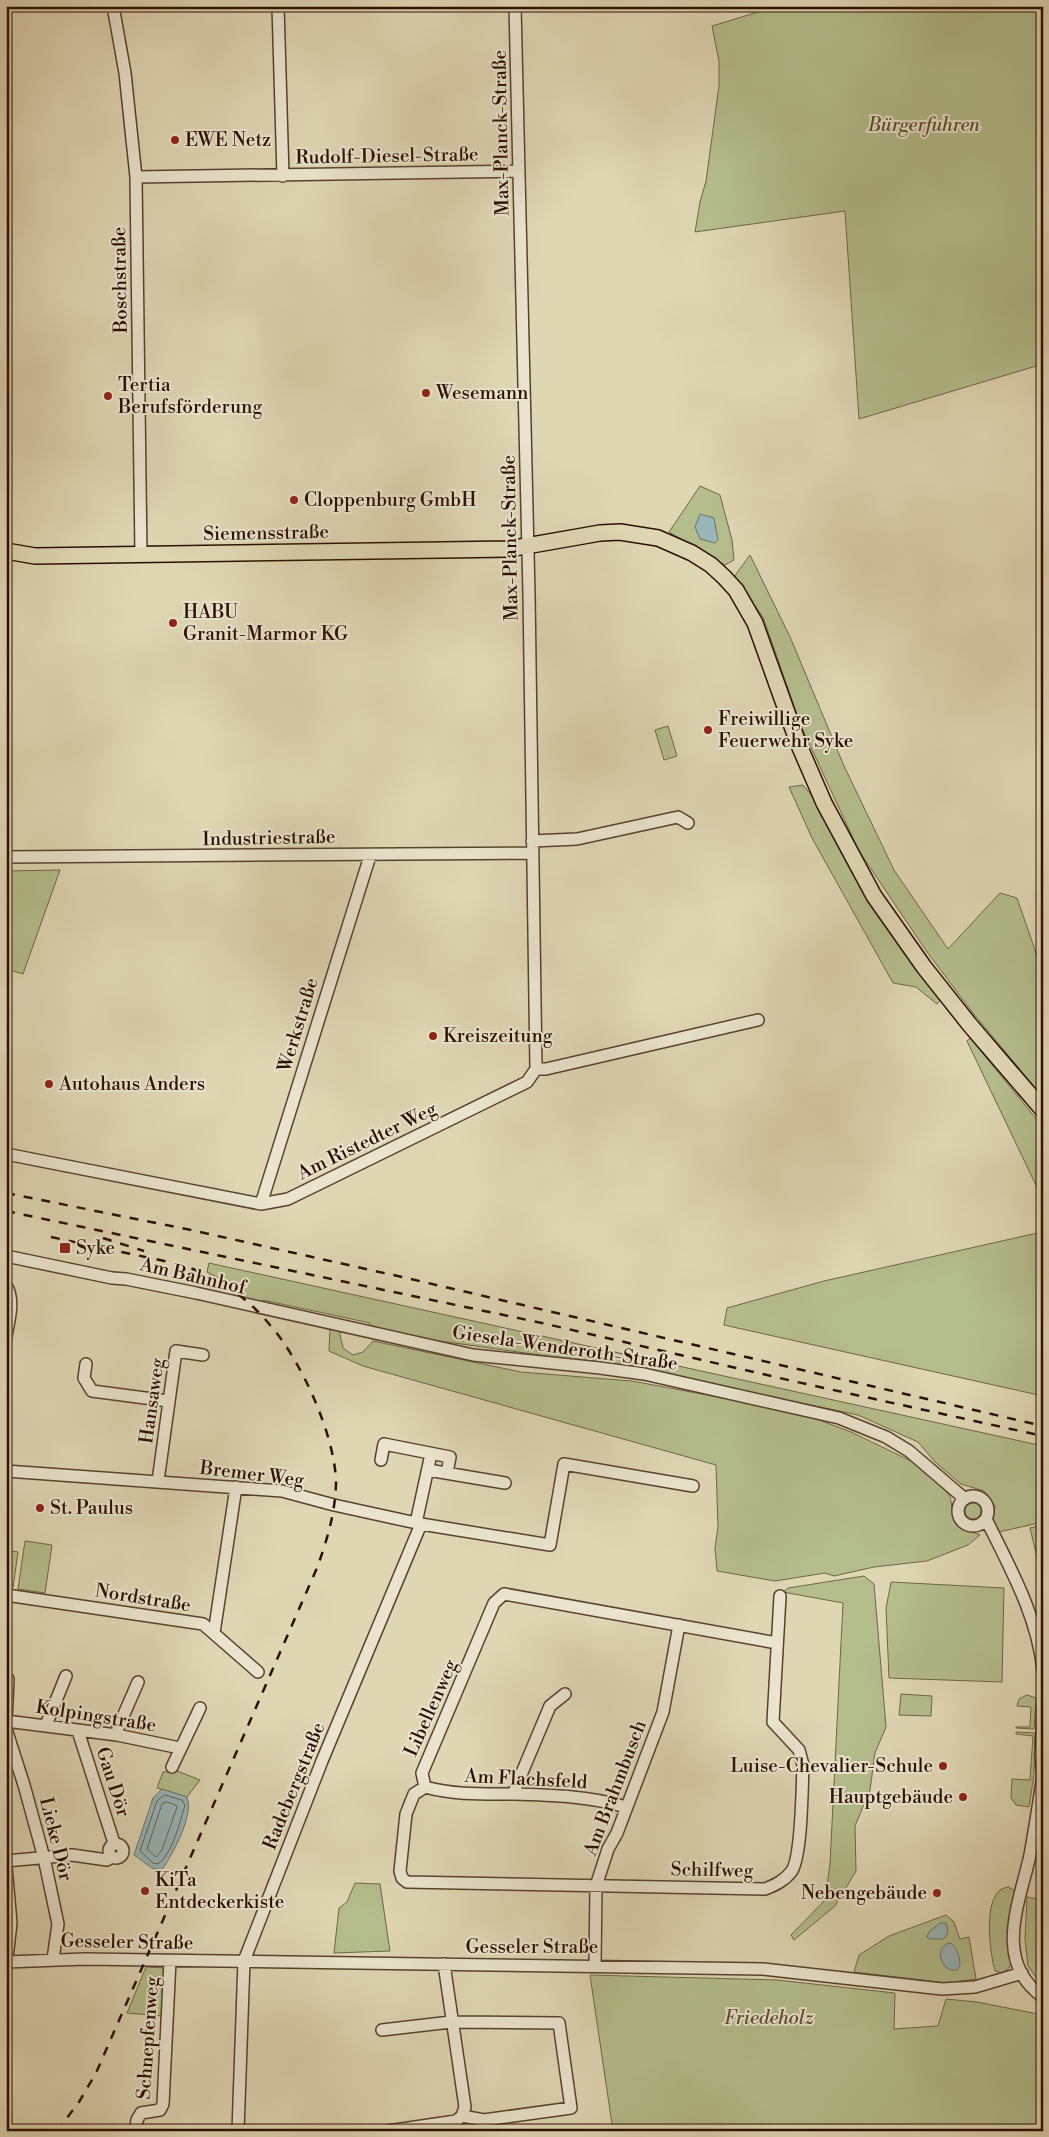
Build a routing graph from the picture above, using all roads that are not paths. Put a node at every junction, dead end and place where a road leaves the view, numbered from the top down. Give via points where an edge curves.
1 (112, 6) edge
2 (278, 6) edge
3 (515, 6) edge
4 (519, 171) junction
5 (283, 176) junction
6 (136, 177) junction
7 (527, 547) junction
8 (6, 551) edge
9 (141, 555) junction
10 (688, 823) dead end
11 (532, 847) junction
12 (370, 856) junction
13 (6, 857) edge
14 (758, 1020) dead end
15 (536, 1069) junction
16 (1043, 1110) edge
17 (6, 1154) edge
18 (261, 1204) junction
19 (6, 1256) edge
20 (6, 1285) edge
21 (254, 1308) joint
22 (6, 1336) edge
23 (203, 1355) dead end
24 (86, 1364) dead end
25 (168, 1401) junction
26 (431, 1454) junction
27 (381, 1460) dead end
28 (428, 1470) junction
29 (6, 1471) edge
30 (447, 1473) junction
31 (158, 1482) junction
32 (505, 1483) dead end
33 (693, 1486) dead end
34 (236, 1487) junction
35 (964, 1499) junction
36 (986, 1519) junction
37 (418, 1523) junction
38 (976, 1526) junction
39 (998, 1545) junction
40 (6, 1595) edge
41 (780, 1596) dead end
42 (680, 1625) junction
43 (214, 1633) junction
44 (777, 1643) junction
45 (1043, 1670) edge
46 (258, 1672) dead end
47 (66, 1676) dead end
48 (8, 1678) dead end
49 (138, 1682) dead end
50 (565, 1694) dead end
51 (200, 1708) dead end
52 (1043, 1708) edge
53 (6, 1721) edge
54 (46, 1725) junction
55 (6, 1729) edge
56 (78, 1731) junction
57 (117, 1735) junction
58 (180, 1748) junction
59 (172, 1767) dead end
60 (1043, 1775) edge
61 (425, 1787) junction
62 (513, 1794) junction
63 (626, 1807) junction
64 (44, 1858) junction
65 (6, 1861) edge
66 (6, 1866) edge
67 (596, 1886) junction
68 (53, 1959) junction
69 (170, 1960) junction
70 (244, 1961) junction
71 (7, 1964) edge
72 (444, 1964) junction
73 (595, 1965) junction
74 (1022, 1973) junction
75 (1043, 1997) edge
76 (451, 2022) junction
77 (382, 2030) dead end
78 (462, 2116) junction
79 (135, 2131) edge
80 (238, 2131) edge
81 (388, 2131) edge

1 - 6 street, Boschstraße via 125,73
2 - 5 street
3 - 4 street, Max-Planck-Straße
4 - 5 street, Rudolf-Diesel-Straße
4 - 7 street, Max-Planck-Straße
5 - 6 street, Rudolf-Diesel-Straße
6 - 9 street, Boschstraße
7 - 9 main road, Siemensstraße
7 - 11 street, Max-Planck-Straße
7 - 16 main road, Siemensstraße via 600,533 658,538 711,565 736,590 755,623 798,743 824,803 874,896 924,967
8 - 9 main road, Siemensstraße via 35,556
10 - 11 street, Industriestraße via 678,817
11 - 12 street, Industriestraße
11 - 15 street, Max-Planck-Straße
12 - 13 street, Industriestraße
12 - 18 street, Werkstraße
14 - 15 street via 730,1021
15 - 18 street, Am Ristedter Weg via 527,1082 444,1123 288,1199
17 - 18 street, Am Ristedter Weg
19 - 21 street, Am Bahnhof via 196,1293
20 - 22 street via 11,1303
21 - 35 street, Giesela-Wenderoth-Straße via 473,1355 644,1374 839,1418 886,1437 909,1451
23 - 25 street, Hansaweg via 176,1351
24 - 25 street via 84,1378 92,1391
25 - 31 street, Hansaweg
26 - 27 street via 384,1444
26 - 28 street, Radebergstraße
26 - 30 street via 450,1457
28 - 30 street
28 - 37 street, Radebergstraße
29 - 31 street, Bremer Weg
30 - 32 street
31 - 34 street, Bremer Weg
33 - 37 street, Bremer Weg via 564,1464 550,1544
34 - 37 street, Bremer Weg via 282,1491
34 - 43 street
35 - 36 street via 979,1498 986,1503
35 - 38 street via 959,1506 959,1515 968,1525
36 - 38 street
36 - 39 street
37 - 70 street, Radebergstraße
38 - 39 street
39 - 45 street via 1031,1616
40 - 43 street, Nordstraße via 203,1624
41 - 44 street, Schilfweg
42 - 44 street
42 - 61 street, Libellenweg via 504,1594 494,1603 422,1773
42 - 63 street, Am Brahmbusch via 664,1712
43 - 46 street, Nordstraße
44 - 67 street, Schilfweg via 773,1722 798,1750 802,1765 797,1855 792,1871 780,1883 765,1889
47 - 54 street
48 - 53 street
49 - 57 street
50 - 62 street via 550,1706
51 - 58 street
52 - 60 street
53 - 54 street, Kolpingstraße
54 - 56 street, Kolpingstraße
55 - 64 street, Lieke Dör
56 - 57 street, Kolpingstraße
56 - 64 street, Gau Dör via 114,1843 121,1844 124,1850 118,1858 107,1860 72,1855
57 - 58 street, Kolpingstraße
58 - 59 street
60 - 74 street via 1013,1928 1014,1956
61 - 62 street, Am Flachsfeld via 459,1794
61 - 67 street, Libellenweg via 414,1794 406,1814 400,1871 407,1882
62 - 63 street, Am Flachsfeld via 571,1796
63 - 67 street, Am Brahmbusch
64 - 65 street
64 - 68 street, Lieke Dör via 58,1924
66 - 71 street via 11,1923
67 - 73 street, Am Brahmbusch
68 - 69 street, Gesseler Straße
68 - 71 street, Gesseler Straße
69 - 70 street, Gesseler Straße
69 - 79 street, Schnepfenweg via 163,2104 160,2110 141,2114
70 - 72 street, Gesseler Straße
70 - 80 street, Radebergstraße
72 - 73 street, Gesseler Straße
72 - 76 street
73 - 74 street, Gesseler Straße via 783,1970 942,1989 976,1987
74 - 75 street via 1030,1986
76 - 77 street
76 - 78 street via 465,2107
76 - 78 street via 559,2023 571,2108 484,2120
78 - 81 street via 456,2121

